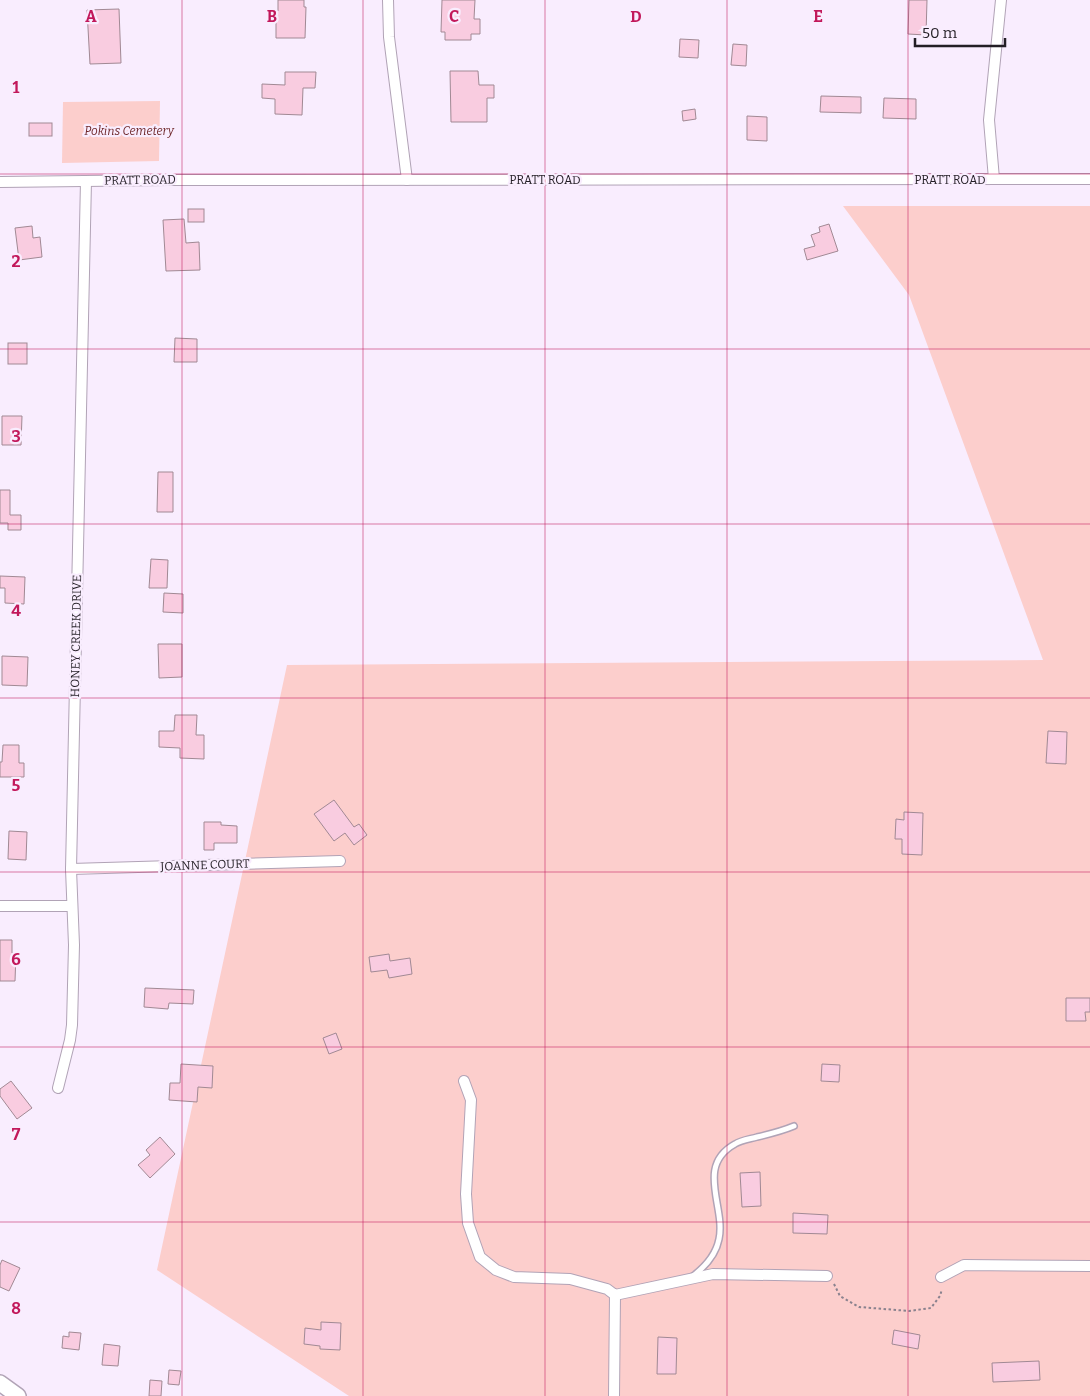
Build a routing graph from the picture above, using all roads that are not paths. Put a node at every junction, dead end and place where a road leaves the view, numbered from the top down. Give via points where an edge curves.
1 (388, 0) edge
2 (1001, 0) edge
3 (1090, 179) edge
4 (407, 180) junction
5 (994, 180) junction
6 (86, 181) junction
7 (0, 182) edge
8 (340, 861) dead end
9 (71, 869) junction
10 (0, 906) edge
11 (71, 906) junction
12 (464, 1081) dead end
13 (58, 1088) dead end
14 (794, 1126) dead end
15 (1090, 1266) edge
16 (945, 1275) road end
17 (827, 1276) road end
18 (688, 1280) junction
19 (615, 1295) junction
20 (0, 1383) edge
21 (18, 1396) edge
22 (614, 1396) edge

1 - 4 street via 389,37
2 - 5 street via 988,120
3 - 5 street, PRATT ROAD
4 - 5 street, PRATT ROAD
4 - 6 street, PRATT ROAD
6 - 7 street, PRATT ROAD
6 - 9 street, HONEY CREEK DRIVE
8 - 9 street, JOANNE COURT
9 - 11 street, HONEY CREEK DRIVE
10 - 11 street
11 - 13 street, HONEY CREEK DRIVE via 74,945 72,1025
12 - 19 street via 471,1100 466,1194 468,1223 480,1257 496,1270 514,1277 570,1278 607,1289
14 - 18 lane via 735,1144 721,1155 714,1168 713,1181 719,1239 709,1262
15 - 16 street via 980,1264 964,1265
17 - 18 street via 728,1273
18 - 19 street
19 - 22 street
20 - 21 main road

